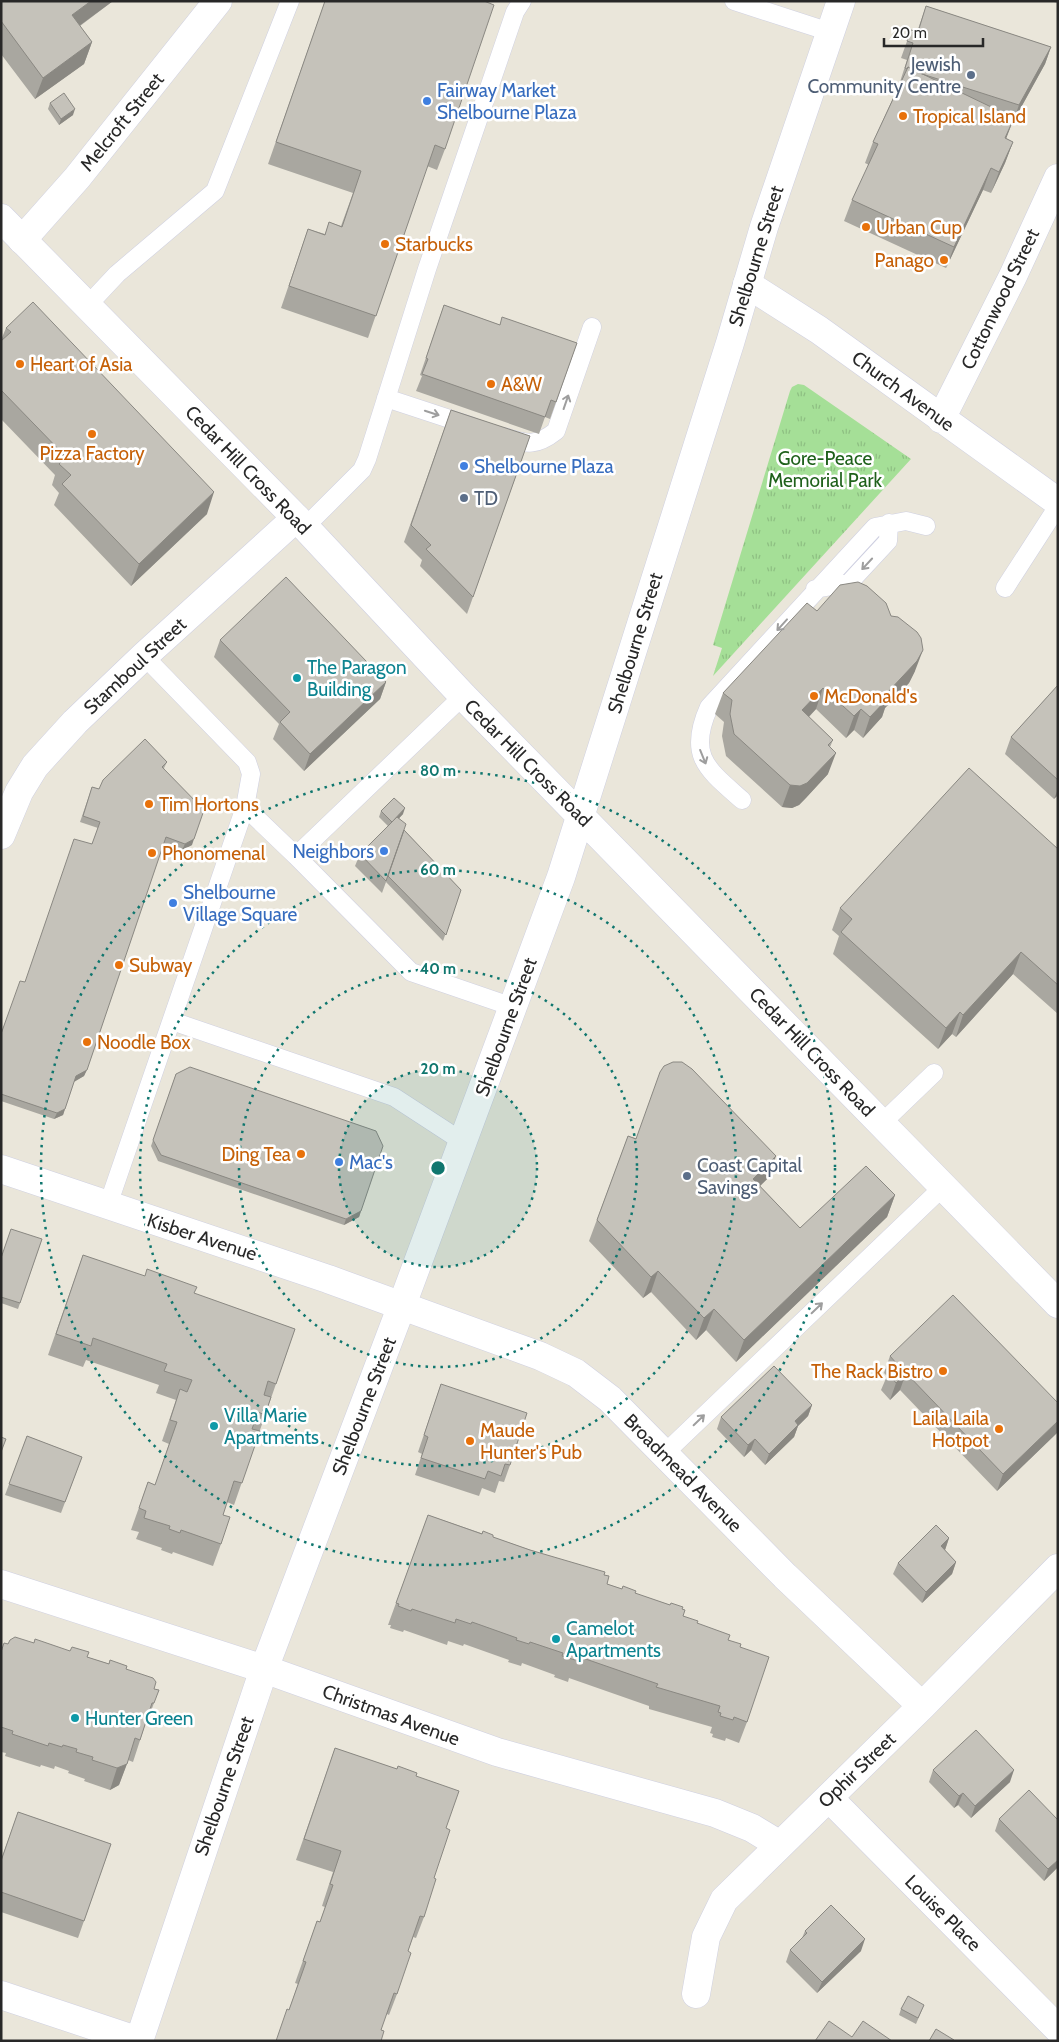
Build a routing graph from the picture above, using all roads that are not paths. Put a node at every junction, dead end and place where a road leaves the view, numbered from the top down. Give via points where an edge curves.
1 (218, 1) edge
2 (290, 1) edge
3 (522, 1) edge
4 (734, 1) edge
5 (841, 1) edge
6 (830, 32) junction
7 (1058, 178) edge
8 (1, 218) edge
9 (22, 240) junction
10 (747, 284) junction
11 (87, 306) junction
12 (592, 327) dead end
13 (386, 398) junction
14 (941, 419) junction
15 (1058, 502) edge
16 (1058, 506) edge
17 (301, 523) junction
18 (926, 526) dead end
19 (1005, 588) dead end
20 (144, 656) junction
21 (463, 696) junction
22 (742, 800) dead end
23 (245, 807) junction
24 (581, 816) junction
25 (1, 835) edge
26 (296, 856) junction
27 (513, 1007) junction
28 (172, 1021) junction
29 (934, 1073) dead end
30 (882, 1124) junction
31 (463, 1142) junction
32 (1, 1169) edge
33 (944, 1186) junction
34 (108, 1206) junction
35 (1058, 1304) edge
36 (402, 1306) junction
37 (664, 1454) junction
38 (1058, 1568) edge
39 (1, 1584) edge
40 (264, 1670) junction
41 (922, 1706) junction
42 (828, 1798) junction
43 (780, 1845) junction
44 (696, 1994) dead end
45 (1, 1995) edge
46 (1058, 2029) edge
47 (139, 2041) edge

1 - 9 street, Melcroft Street via 77,178
2 - 11 lane via 215,192 117,274
3 - 13 lane via 515,12
4 - 6 lane
5 - 6 street, Shelbourne Street
6 - 10 street, Shelbourne Street
7 - 14 street, Cottonwood Street
8 - 9 street, Cedar Hill Cross Road
9 - 11 street, Cedar Hill Cross Road
10 - 14 street, Church Avenue via 819,330
10 - 24 street, Shelbourne Street
11 - 17 street, Cedar Hill Cross Road
13 -> 12 lane via 516,441 532,443 545,440 556,431
13 - 17 lane via 362,470
14 - 15 street, Church Avenue
16 - 19 lane
17 - 20 street, Stamboul Street
17 - 21 street, Cedar Hill Cross Road
18 -> 22 lane via 906,521 874,527 709,707 698,738 701,753 708,768
20 - 23 lane via 247,762 251,774
20 - 25 street, Stamboul Street via 75,722 35,766 19,792
21 - 24 street, Cedar Hill Cross Road
21 - 26 lane
23 - 26 lane
23 - 28 lane
24 - 27 street, Shelbourne Street
24 - 30 street, Cedar Hill Cross Road
26 - 27 lane via 411,972
27 - 31 street, Shelbourne Street
28 - 31 lane via 394,1097
28 - 34 lane
29 - 30 lane
30 - 33 street, Cedar Hill Cross Road
31 - 36 street, Shelbourne Street
32 - 34 street, Kisber Avenue
33 - 35 street, Cedar Hill Cross Road
37 -> 33 lane
34 - 36 street, Kisber Avenue
36 - 37 street, Broadmead Avenue via 576,1372 610,1399
36 - 40 street, Shelbourne Street
37 - 41 street, Broadmead Avenue via 785,1576
38 - 41 street, Ophir Street
39 - 40 street, Christmas Avenue
40 - 43 street, Christmas Avenue via 497,1752 716,1813 752,1828
40 - 47 street, Shelbourne Street
41 - 42 street, Ophir Street
42 - 43 street, Ophir Street
42 - 46 street, Louise Place
43 - 44 street, Ophir Street via 724,1900 706,1937
45 - 47 street

